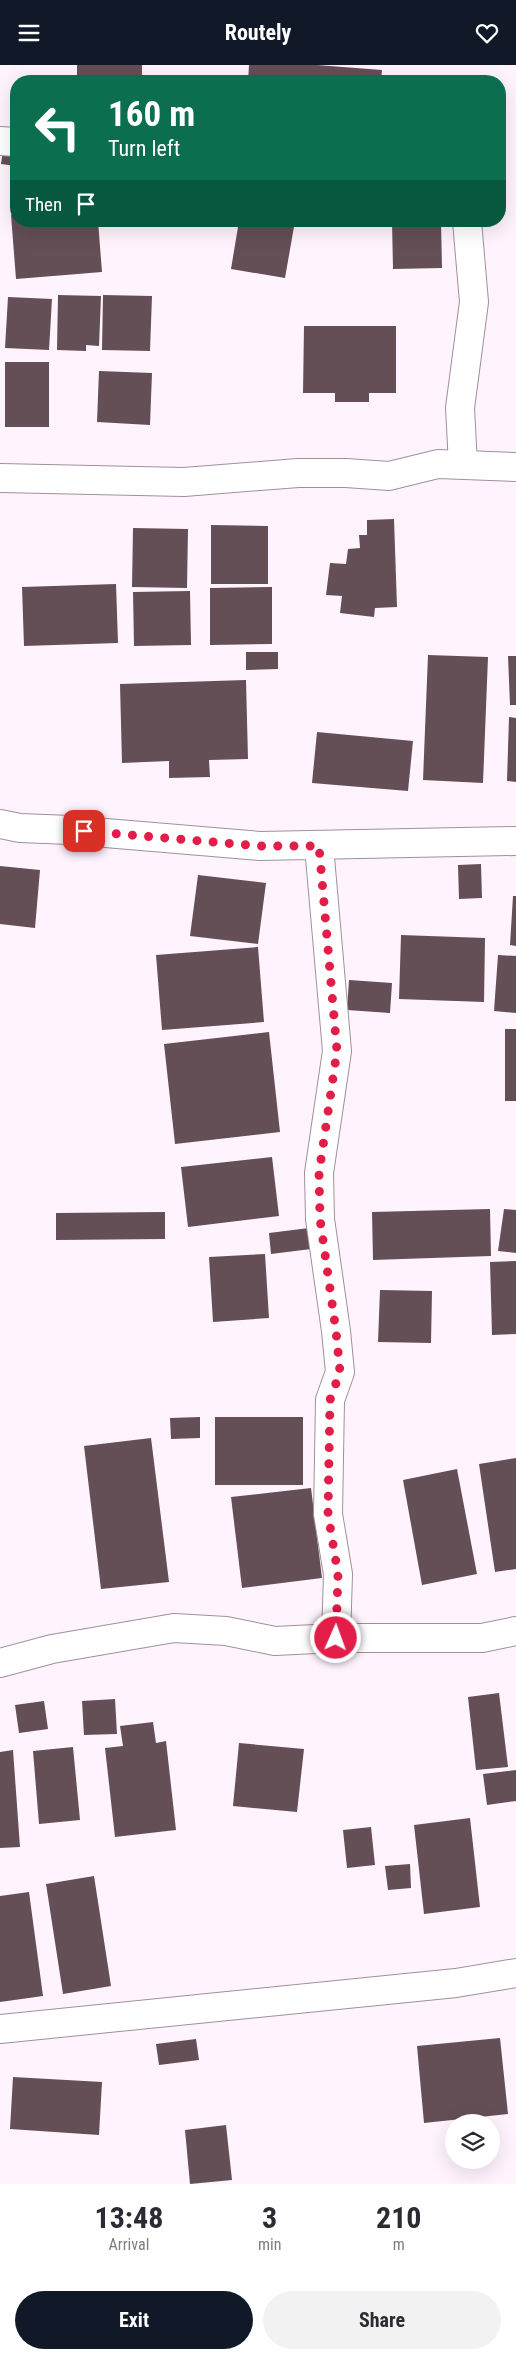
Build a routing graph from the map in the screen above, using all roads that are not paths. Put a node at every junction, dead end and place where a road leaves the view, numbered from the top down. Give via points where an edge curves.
1 (468, 227) edge
2 (462, 464) junction
3 (516, 467) edge
4 (0, 478) edge
5 (0, 824) edge
6 (516, 841) edge
7 (319, 846) junction
8 (516, 1631) edge
9 (336, 1638) junction
10 (0, 1663) edge
11 (516, 1973) edge
12 (0, 2029) edge

1 - 2 street via 474,302 460,408
2 - 3 street
2 - 4 street via 438,464 389,476 298,473 184,482
5 - 7 street via 260,846
6 - 7 street
7 - 9 street via 337,1051 319,1173 320,1219 340,1372 330,1400 328,1514 338,1574
8 - 9 street via 482,1638
9 - 10 street via 275,1641 226,1631 174,1628 52,1649
11 - 12 street via 456,1983

